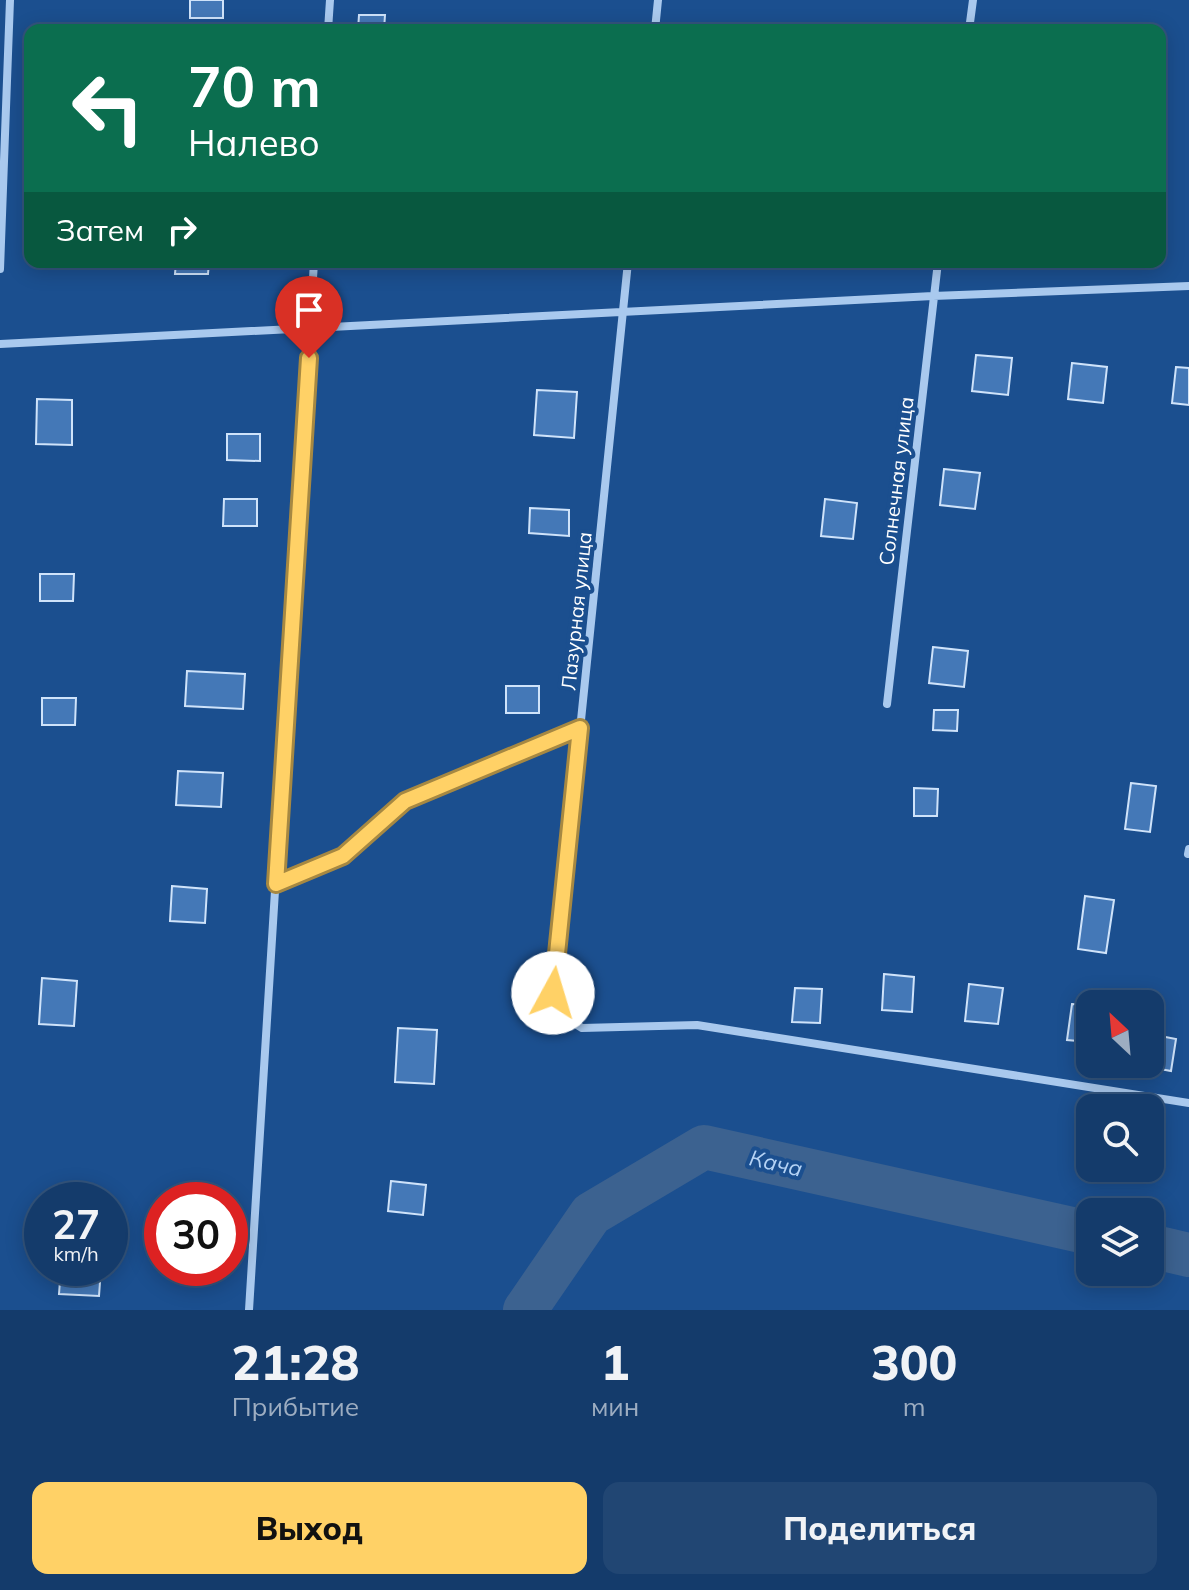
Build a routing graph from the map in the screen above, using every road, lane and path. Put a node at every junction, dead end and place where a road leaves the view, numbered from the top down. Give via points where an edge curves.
1 (10, 0) edge
2 (330, 0) edge
3 (658, 0) edge
4 (973, 0) edge
5 (328, 24) edge
6 (656, 24) edge
7 (970, 24) edge
8 (314, 268) edge
9 (627, 268) edge
10 (937, 268) edge
11 (0, 269) edge
12 (1189, 286) edge
13 (933, 296) junction
14 (622, 311) junction
15 (311, 327) junction
16 (0, 344) edge
17 (887, 704) dead end
18 (580, 728) junction
19 (276, 884) junction
20 (1189, 1103) edge
21 (249, 1310) edge

1 - 11 street
2 - 5 street
3 - 6 street
4 - 7 street
8 - 15 street
9 - 14 street, Лазурная улица
10 - 13 street, Солнечная улица
12 - 13 street
13 - 14 street
13 - 17 street, Солнечная улица
14 - 15 street
14 - 18 street, Лазурная улица
15 - 16 street
15 - 19 street
18 - 19 lane via 405,801 343,856
18 - 20 street, Лазурная улица via 553,993 561,1015 582,1028 697,1025
19 - 21 street

